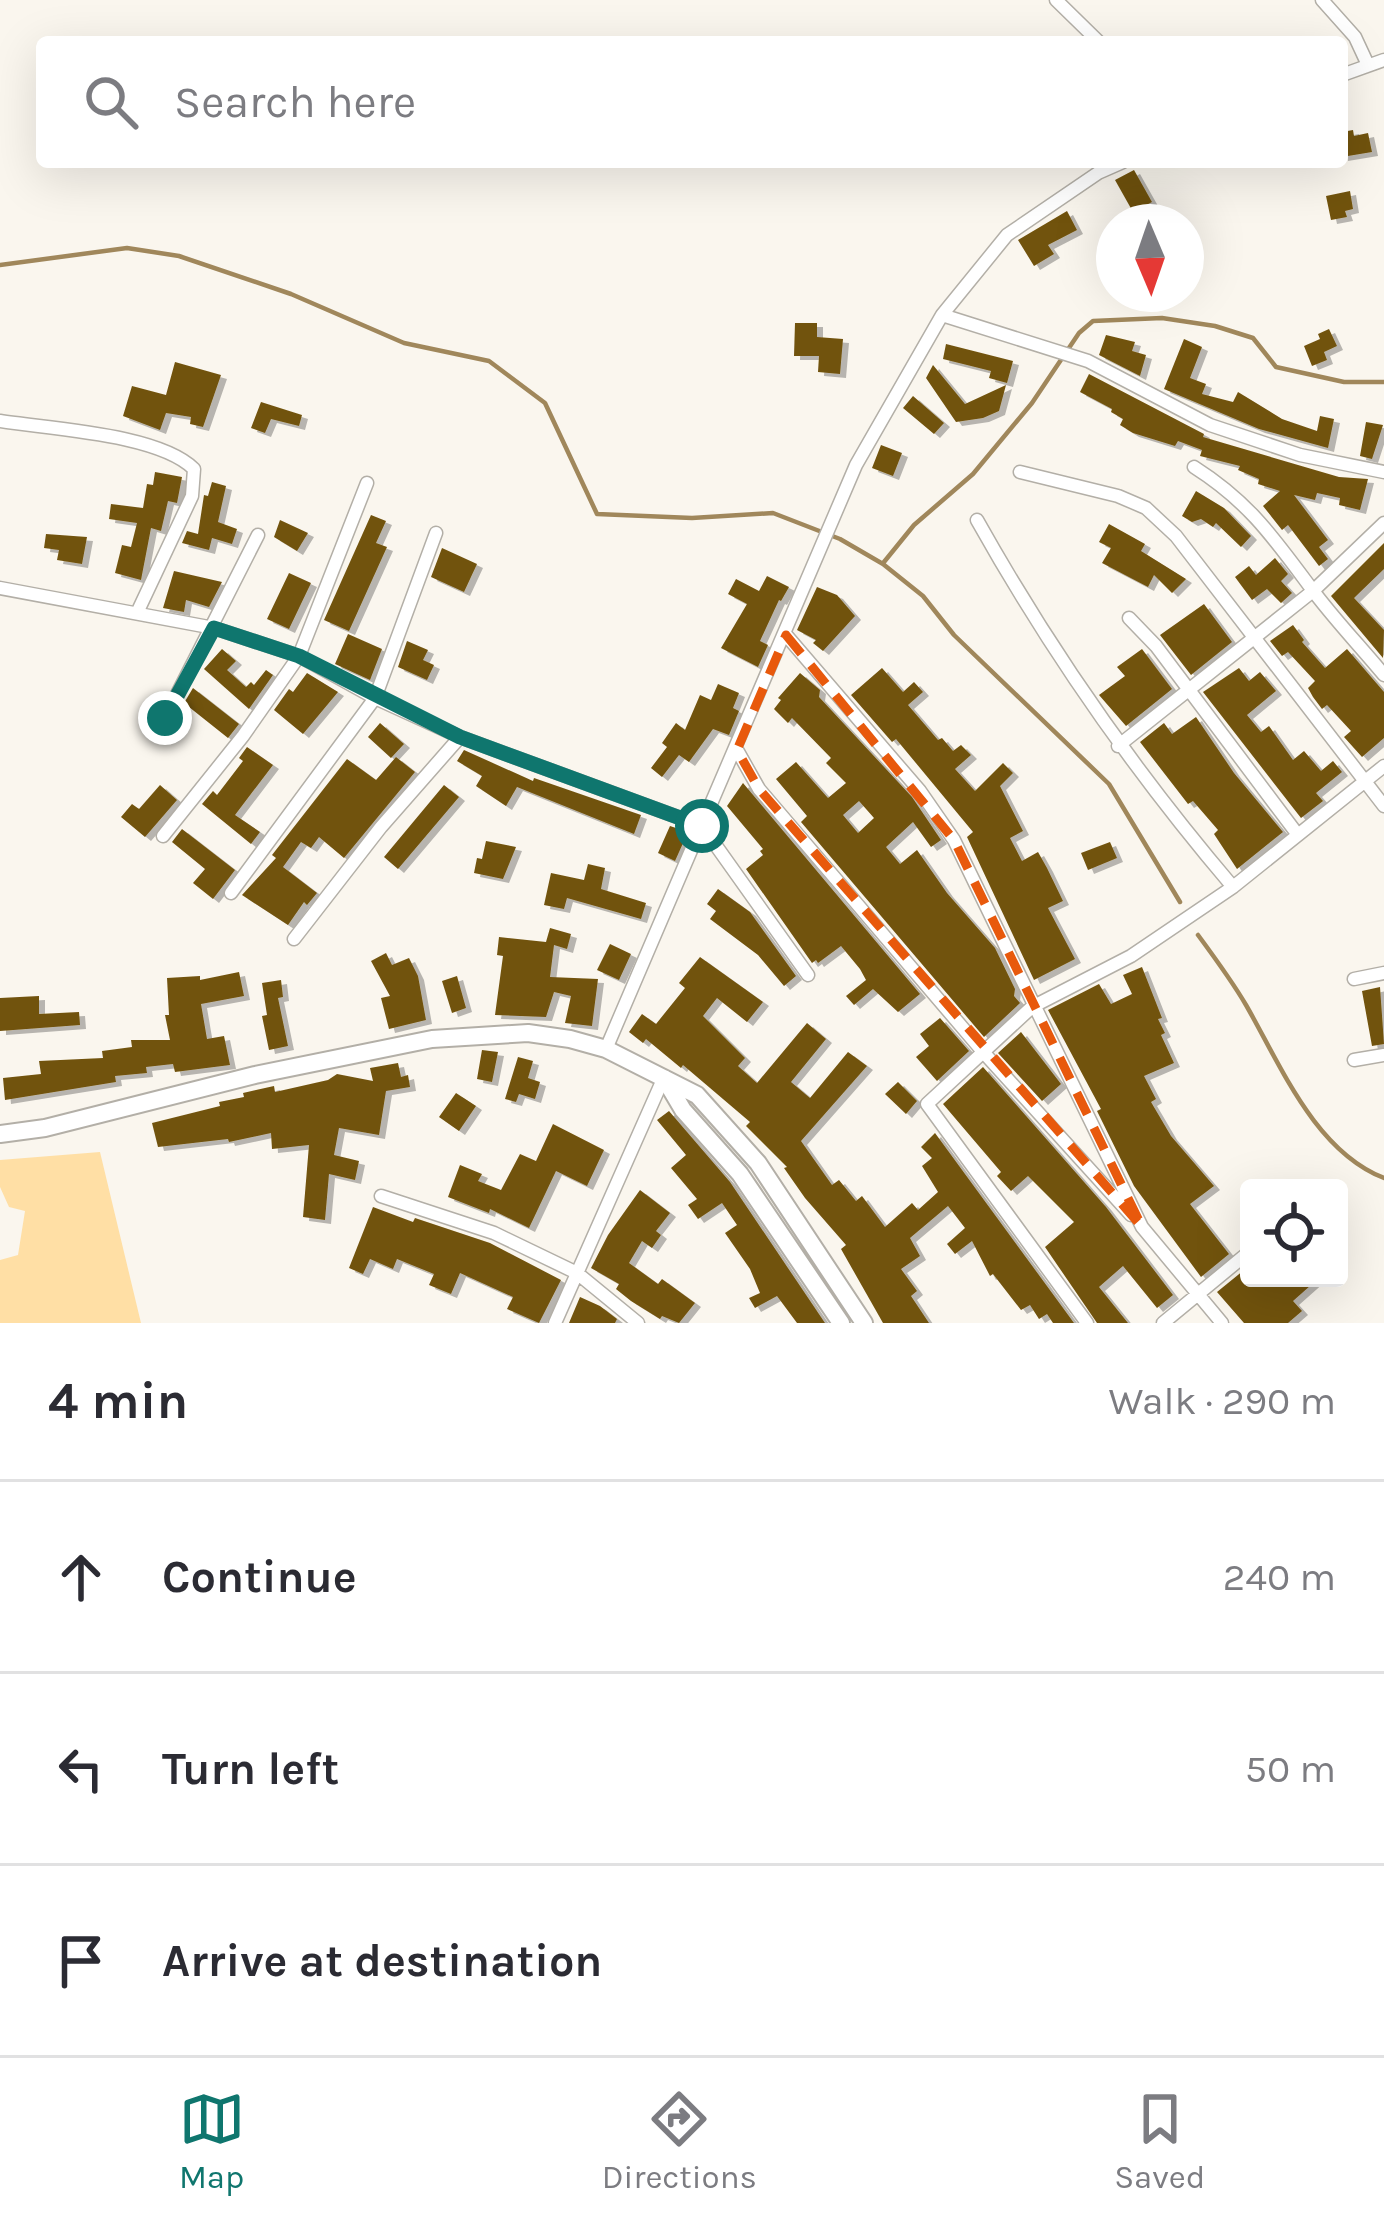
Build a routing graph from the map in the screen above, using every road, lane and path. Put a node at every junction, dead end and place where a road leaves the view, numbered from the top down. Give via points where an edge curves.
1 (1056, 0) edge
2 (1322, 0) edge
3 (1094, 36) edge
4 (1384, 60) edge
5 (1368, 65) junction
6 (1348, 73) edge
7 (1109, 168) edge
8 (942, 315) junction
9 (0, 421) edge
10 (1194, 467) dead end
11 (1020, 472) dead end
12 (1384, 472) edge
13 (367, 483) dead end
14 (976, 520) dead end
15 (1384, 524) edge
16 (436, 533) dead end
17 (258, 535) dead end
18 (1370, 539) junction
19 (1384, 553) edge
20 (0, 588) edge
21 (1313, 591) junction
22 (137, 614) junction
23 (1129, 618) dead end
24 (214, 628) junction
25 (786, 635) junction
26 (1256, 638) junction
27 (299, 656) junction
28 (1384, 675) edge
29 (1190, 692) junction
30 (375, 698) junction
31 (165, 718) dead end
32 (460, 737) junction
33 (1118, 746) junction
34 (737, 750) junction
35 (1384, 766) edge
36 (1366, 781) junction
37 (1384, 806) edge
38 (702, 826) junction
39 (1298, 835) junction
40 (163, 836) dead end
41 (1233, 887) junction
42 (231, 893) dead end
43 (294, 939) dead end
44 (1384, 973) edge
45 (808, 975) dead end
46 (1354, 979) dead end
47 (1032, 1007) junction
48 (606, 1049) junction
49 (985, 1054) junction
50 (1384, 1055) edge
51 (1354, 1060) dead end
52 (664, 1077) junction
53 (0, 1134) edge
54 (381, 1196) dead end
55 (1142, 1227) junction
56 (1240, 1260) edge
57 (577, 1273) junction
58 (832, 1293) junction
59 (1200, 1294) junction
60 (555, 1323) edge
61 (638, 1323) edge
62 (841, 1323) edge
63 (864, 1323) edge
64 (1087, 1323) edge
65 (1163, 1323) edge
66 (1222, 1323) edge

1 - 3 street
2 - 5 street
4 - 5 street
5 - 6 street
7 - 8 street via 1007,235
8 - 12 street via 1088,361 1210,425
8 - 25 street via 856,465
9 - 22 street via 152,445 194,469 191,496
10 - 21 street via 1252,510
11 - 26 street via 1146,508
13 - 27 street
14 - 33 street
15 - 18 street
16 - 30 street
17 - 24 street
18 - 19 street
18 - 21 street
20 - 22 street
21 - 26 street
21 - 28 street
22 - 24 street
23 - 29 street
24 - 27 street
24 - 31 street
25 - 34 street
25 - 47 street via 954,840
26 - 29 street
26 - 36 street
27 - 30 street
27 - 40 street
29 - 33 street
29 - 39 street
30 - 32 street
30 - 42 street
32 - 38 street
32 - 43 street
33 - 41 street
34 - 38 street
34 - 49 street via 760,789
35 - 36 street
36 - 37 street
36 - 39 street
38 - 45 street
38 - 48 street
39 - 41 street
41 - 47 street via 1131,956
44 - 46 street
47 - 49 street
47 - 55 street
48 - 52 main road
48 - 53 main road via 528,1033 432,1039
49 - 55 street
49 - 64 street via 927,1104
50 - 51 street
52 - 57 street
52 - 58 main road
54 - 57 street via 494,1233
55 - 59 street
56 - 59 street
57 - 60 street
57 - 61 street
58 - 62 main road
58 - 63 main road
59 - 65 street
59 - 66 street

